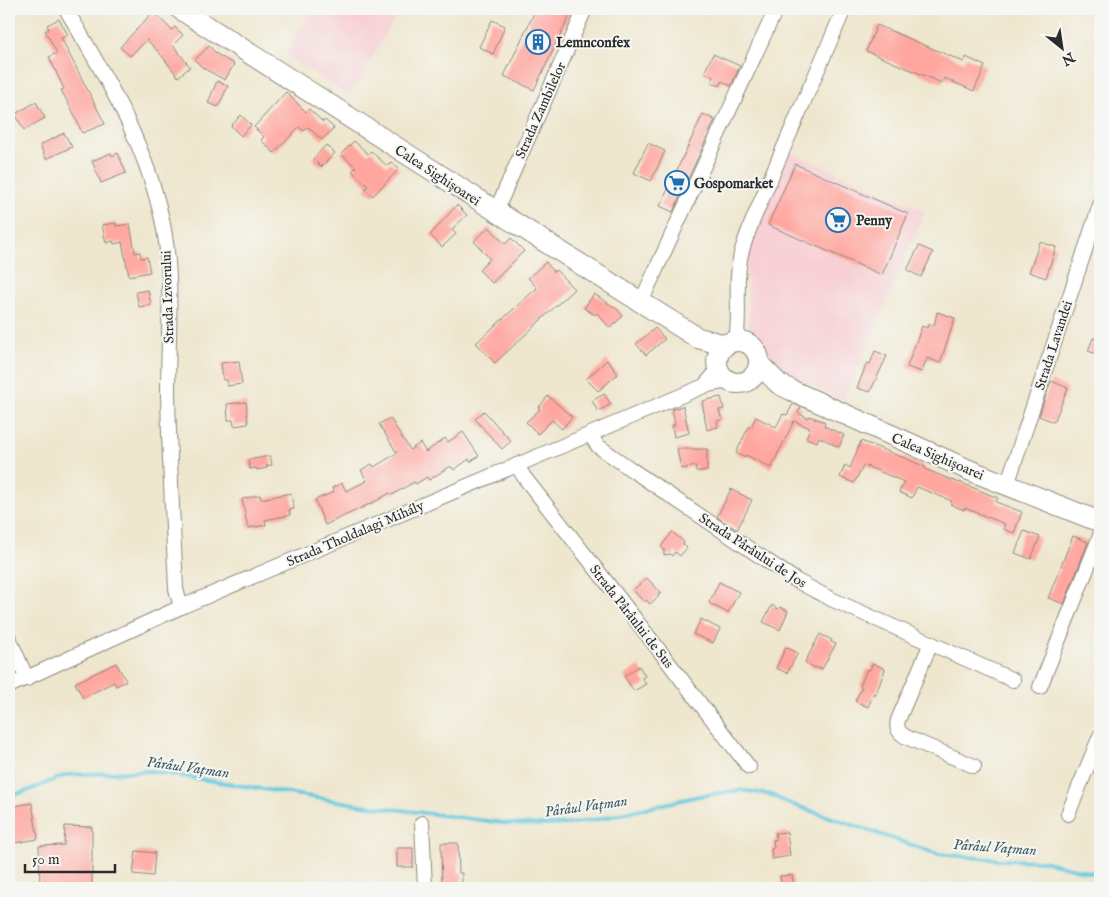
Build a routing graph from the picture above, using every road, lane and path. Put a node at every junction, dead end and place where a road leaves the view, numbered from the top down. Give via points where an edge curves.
1 (66, 9) edge
2 (180, 9) edge
3 (585, 9) edge
4 (776, 9) edge
5 (844, 9) edge
6 (1100, 205) edge
7 (496, 211) junction
8 (641, 302) junction
9 (729, 357) junction
10 (755, 372) junction
11 (590, 435) junction
12 (517, 465) junction
13 (1007, 485) junction
14 (1100, 522) edge
15 (1100, 536) edge
16 (181, 607) junction
17 (9, 638) edge
18 (931, 643) junction
19 (27, 679) junction
20 (1013, 680) dead end
21 (9, 686) edge
22 (1040, 687) dead end
23 (1100, 736) edge
24 (974, 766) dead end
25 (749, 767) dead end
26 (1068, 814) dead end
27 (422, 823) dead end
28 (424, 888) edge

1 - 16 street, Strada Izvorului via 103,71 139,144 160,209 168,263 170,461 176,589
2 - 7 highway, Calea Sighișoarei
3 - 7 street, Strada Zambilelor
4 - 8 street
5 - 9 street via 747,236 738,274 740,321
6 - 13 street, Strada Lavandei
7 - 8 highway, Calea Sighișoarei
8 - 9 highway, Calea Sighișoarei
9 - 10 highway via 756,352
9 - 10 highway, Calea Sighișoarei via 735,383 743,382
9 - 11 street, Strada Tholdalagi Mihály via 704,386
10 - 13 highway, Calea Sighișoarei
11 - 12 street, Strada Tholdalagi Mihály
11 - 18 street, Strada Pârâului de Jos via 598,446 798,582
12 - 16 street, Strada Tholdalagi Mihály
12 - 25 street, Strada Pârâului de Sus
13 - 14 highway, Calea Sighișoarei
15 - 22 street
16 - 19 street, Strada Tholdalagi Mihály
17 - 19 street
18 - 20 street, Strada Pârâului de Jos
18 - 24 street via 897,727 906,737
19 - 21 street, Strada Tholdalagi Mihály
23 - 26 street
27 - 28 street

